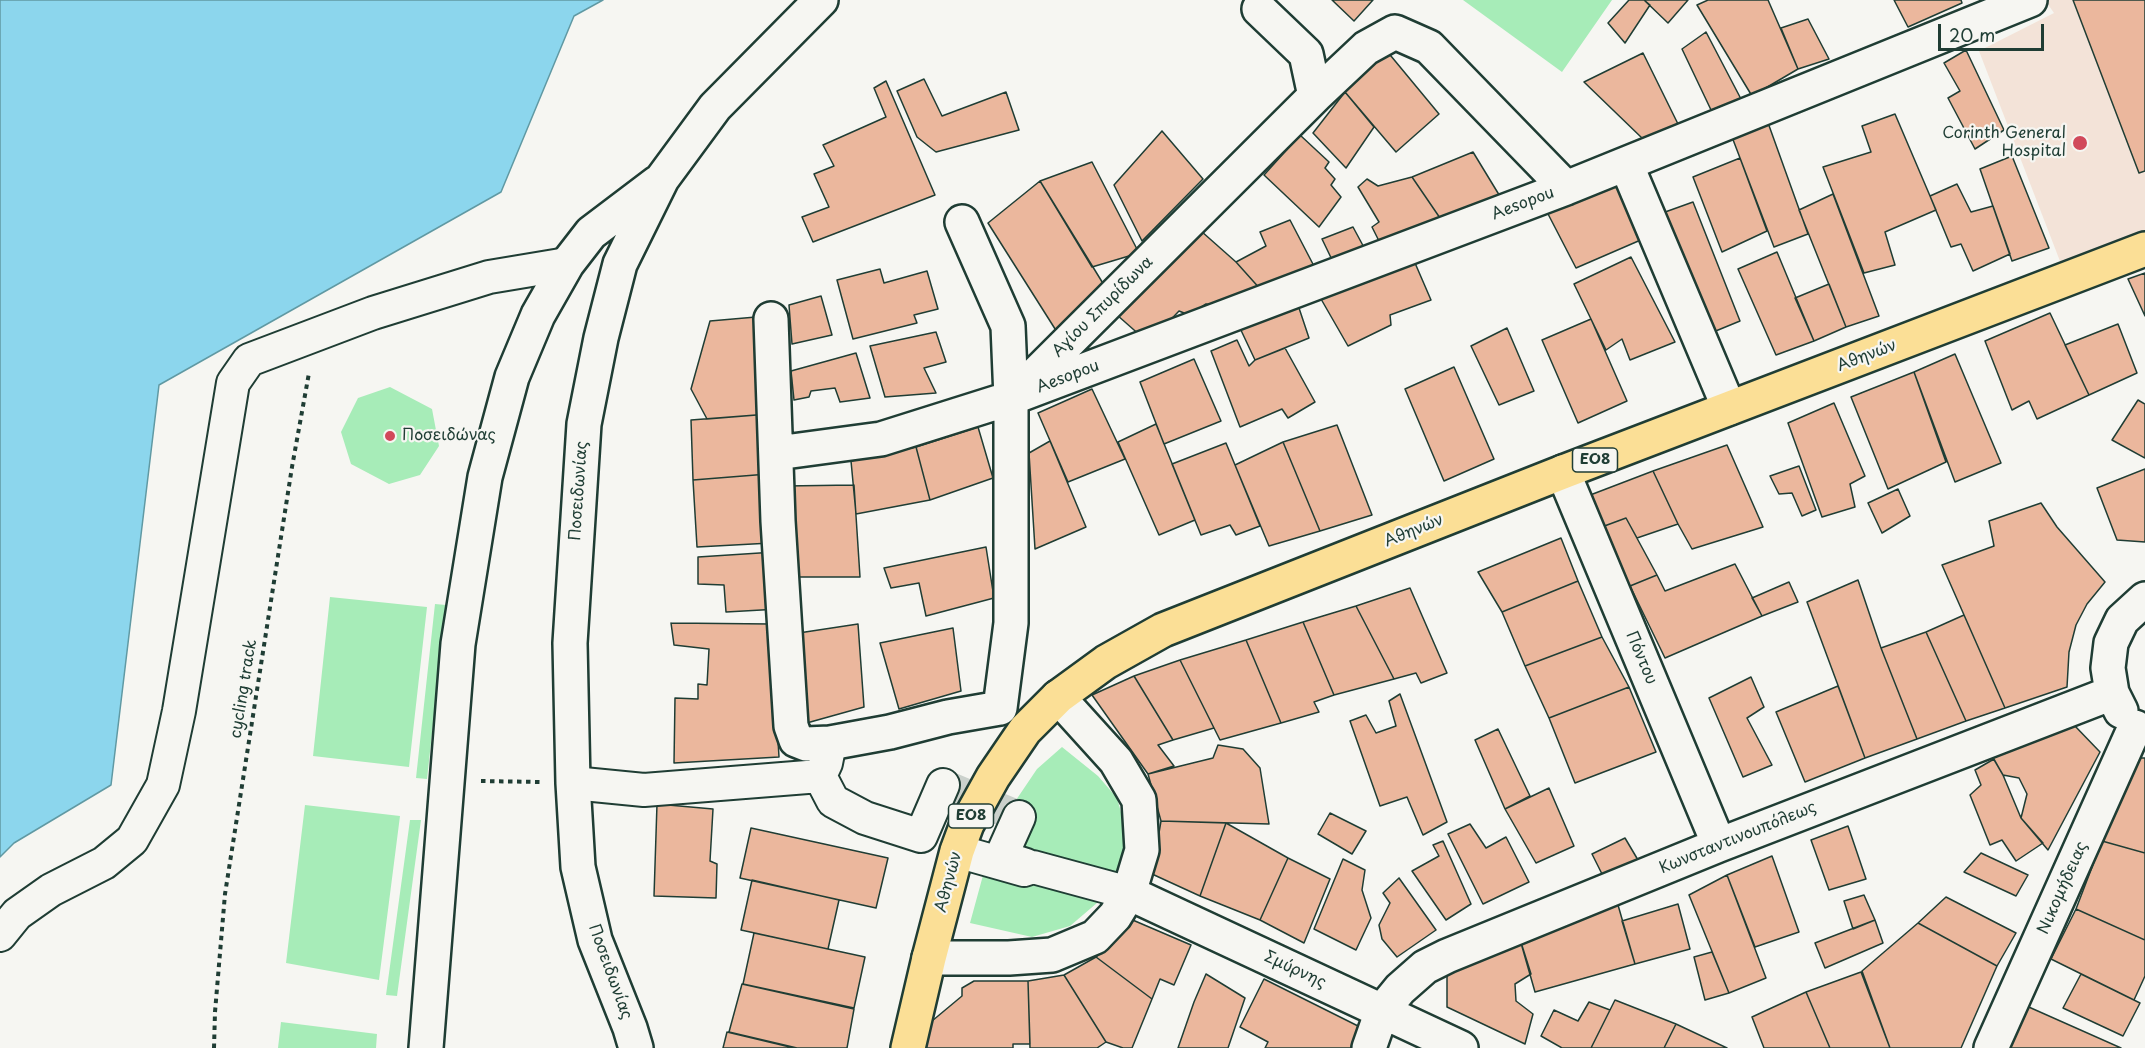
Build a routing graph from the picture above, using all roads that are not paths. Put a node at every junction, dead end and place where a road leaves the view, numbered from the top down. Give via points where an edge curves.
1 (821, 0) edge
2 (2030, 0) edge
3 (1259, 9) dead end
4 (1315, 96) junction
5 (1626, 164) junction
6 (662, 179) junction
7 (1566, 188) junction
8 (962, 222) dead end
9 (2145, 249) edge
10 (567, 264) junction
11 (771, 319) dead end
12 (1011, 398) junction
13 (1729, 408) junction
14 (777, 453) junction
15 (1563, 472) junction
16 (2145, 599) edge
17 (2112, 693) junction
18 (1058, 697) junction
19 (1000, 708) junction
20 (1025, 730) junction
21 (2140, 730) edge
22 (830, 743) junction
23 (820, 776) junction
24 (573, 783) junction
25 (943, 785) dead end
26 (1019, 817) dead end
27 (1719, 845) junction
28 (957, 851) junction
29 (1033, 867) junction
30 (1129, 893) junction
31 (0, 935) edge
32 (929, 958) junction
33 (1382, 1011) junction
34 (426, 1048) edge
35 (636, 1048) edge
36 (908, 1048) edge
37 (1369, 1048) edge
38 (1461, 1048) edge
39 (1991, 1048) edge

1 - 6 street, Ποσειδωνίας via 715,106
2 - 5 street, Aesopou
3 - 4 street via 1306,54
4 - 7 street, Αγίου Σπυρίδωνα via 1366,48 1395,32 1429,47
4 - 12 street, Αγίου Σπυρίδωνα
5 - 7 street, Aesopou
5 - 13 street
6 - 10 street via 591,233
6 - 24 street, Ποσειδωνίας via 620,264 584,424 570,643
7 - 12 street, Aesopou
8 - 12 street via 1008,326
9 - 13 main road, Αθηνών / ΕΟ8
10 - 31 street via 489,277 373,313 249,360 233,383 180,711 163,785 132,840 104,863 51,890 17,914
10 - 34 street via 538,315 512,377 485,477 458,644
11 - 14 street
12 - 14 street, Aesopou via 881,439
12 - 19 street via 1011,623
13 - 15 main road, Αθηνών / ΕΟ8
14 - 22 street via 791,726 796,740 806,744
15 - 18 main road, Αθηνών / ΕΟ8 via 1163,630 1106,662
15 - 27 street, Πόντου
16 - 17 street, Νικομήδειας via 2122,621 2111,644 2108,668
17 - 21 street, Νικομήδειας via 2121,712
17 - 27 street, Κωνσταντινουπόλεως
18 - 20 main road, Αθηνών / ΕΟ8
18 - 30 street via 1116,761 1139,800 1142,850
19 - 20 street
19 - 22 street
20 - 28 main road, Αθηνών / ΕΟ8 via 993,777
21 - 39 street, Νικομήδειας
22 - 23 street
23 - 24 street via 644,790
23 - 25 street via 833,801 865,819 921,836
24 - 35 street, Ποσειδωνίας via 578,867 590,919
26 - 29 street via 1001,857
27 - 33 street, Κωνσταντινουπόλεως via 1447,956 1425,967
28 - 29 street via 1024,870
28 - 32 main road, Αθηνών / ΕΟ8
29 - 30 street
30 - 32 street via 1095,937 1052,955
30 - 33 street, Σμύρνης
32 - 36 main road, Αθηνών / ΕΟ8
33 - 37 street
33 - 38 street, Σμύρνης

